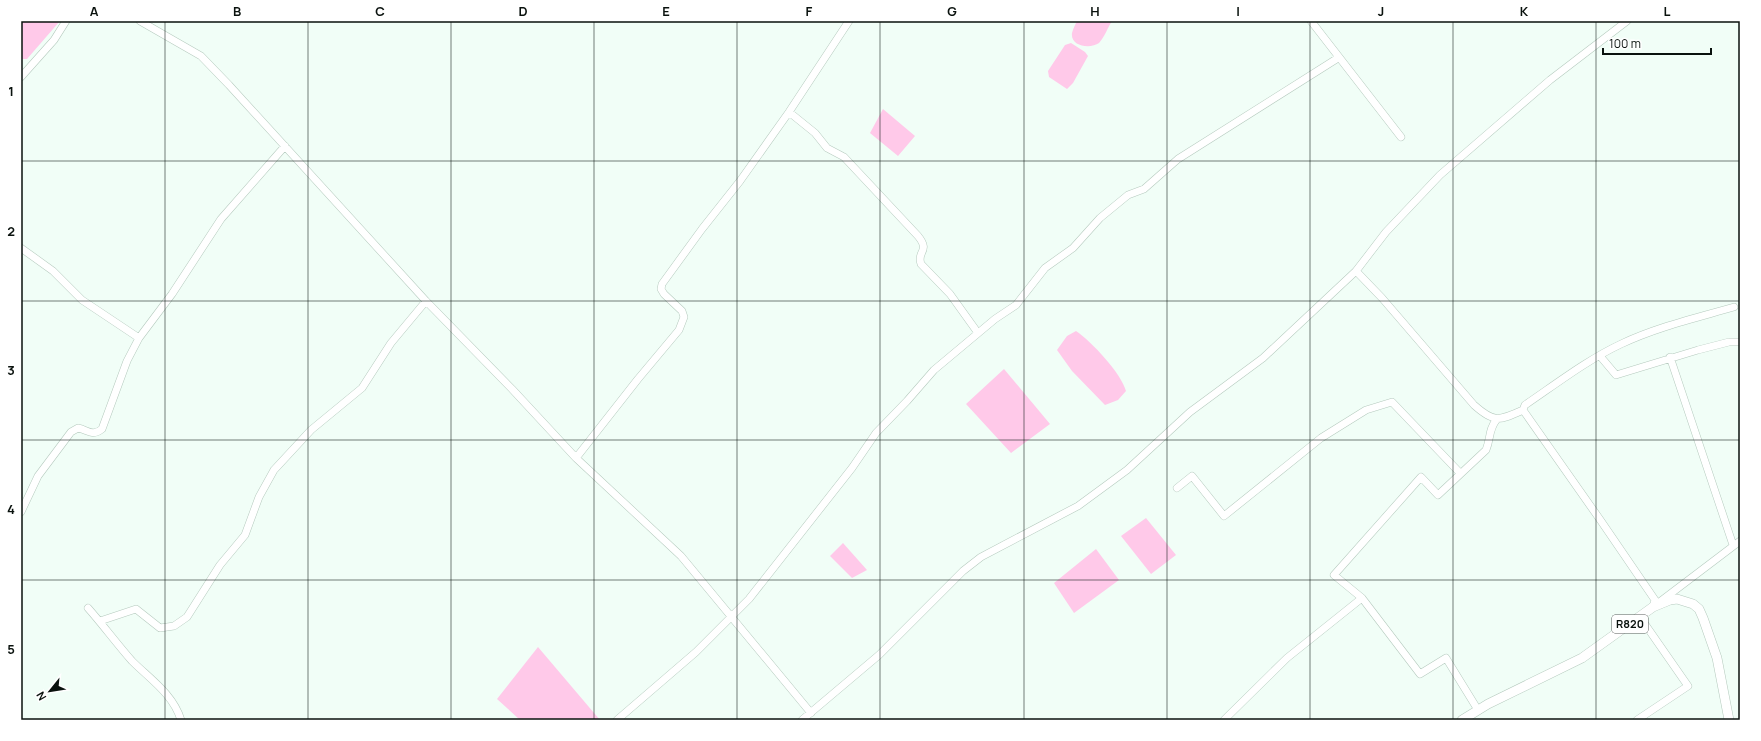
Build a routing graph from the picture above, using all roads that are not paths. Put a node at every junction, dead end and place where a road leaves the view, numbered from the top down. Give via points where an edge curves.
1 (66, 21) edge
2 (140, 21) edge
3 (849, 21) edge
4 (1311, 21) edge
5 (1627, 21) edge
6 (1338, 58) junction
7 (21, 76) edge
8 (790, 112) junction
9 (1401, 137) dead end
10 (285, 146) junction
11 (21, 248) edge
12 (1356, 271) junction
13 (426, 301) junction
14 (1734, 307) dead end
15 (978, 333) junction
16 (139, 338) junction
17 (1740, 342) edge
18 (1600, 356) junction
19 (1670, 357) junction
20 (1523, 410) junction
21 (1497, 419) junction
22 (576, 458) junction
23 (1460, 473) junction
24 (1177, 488) dead end
25 (21, 512) edge
26 (1740, 541) edge
27 (1733, 545) junction
28 (1362, 598) junction
29 (1654, 607) junction
30 (88, 608) dead end
31 (1640, 617) junction
32 (100, 621) junction
33 (1478, 710) junction
34 (811, 713) junction
35 (181, 720) edge
36 (617, 720) edge
37 (802, 720) edge
38 (1224, 720) edge
39 (1462, 720) edge
40 (1637, 720) edge
41 (1729, 720) edge

1 - 7 street via 54,40
2 - 10 street via 201,56
3 - 8 street
4 - 6 street
5 - 12 street via 1550,80 1440,175 1386,232
6 - 9 street
6 - 15 street via 1178,159 1144,189 1128,195 1100,218 1073,248 1045,268 1016,305
8 - 15 street via 827,148 844,157 924,243 921,264 950,294
8 - 22 street via 662,284 664,294 682,311 684,317 679,330
10 - 13 street
10 - 16 street via 221,219 172,294
11 - 16 street via 53,271 82,300
12 - 21 street via 1474,405 1487,417
12 - 34 street via 1263,358 1190,412 1127,470 1078,506 981,557 963,571 879,655
13 - 22 street via 512,388
13 - 32 street via 391,343 362,388 311,430 274,470 259,497 245,535 220,565 187,617 174,626 160,628 136,609
14 - 18 street via 1662,328 1620,344
15 - 36 street via 934,370 876,433 852,468 749,599 696,652
16 - 25 street via 124,368 102,429 92,434 78,428 71,432 38,476
17 - 19 street via 1729,342
18 - 19 street via 1616,375
18 - 20 street via 1525,405
19 - 27 street
20 - 21 street
20 - 29 street via 1655,600
21 - 23 street via 1489,432 1486,450
22 - 34 street via 681,556
23 - 24 street via 1392,402 1366,410 1321,438 1224,516 1192,476
23 - 28 street via 1438,495 1421,477 1334,575
26 - 27 street
27 - 29 street
28 - 33 street via 1420,674 1446,658
28 - 38 street via 1287,658
29 - 31 main road, R820
29 - 41 main road, R820 via 1677,599 1699,609 1711,638
30 - 32 street
31 - 33 main road, R820 via 1582,658
31 - 40 street via 1688,686
32 - 35 street via 133,661 160,686 178,711
33 - 39 main road, R820
34 - 37 street

